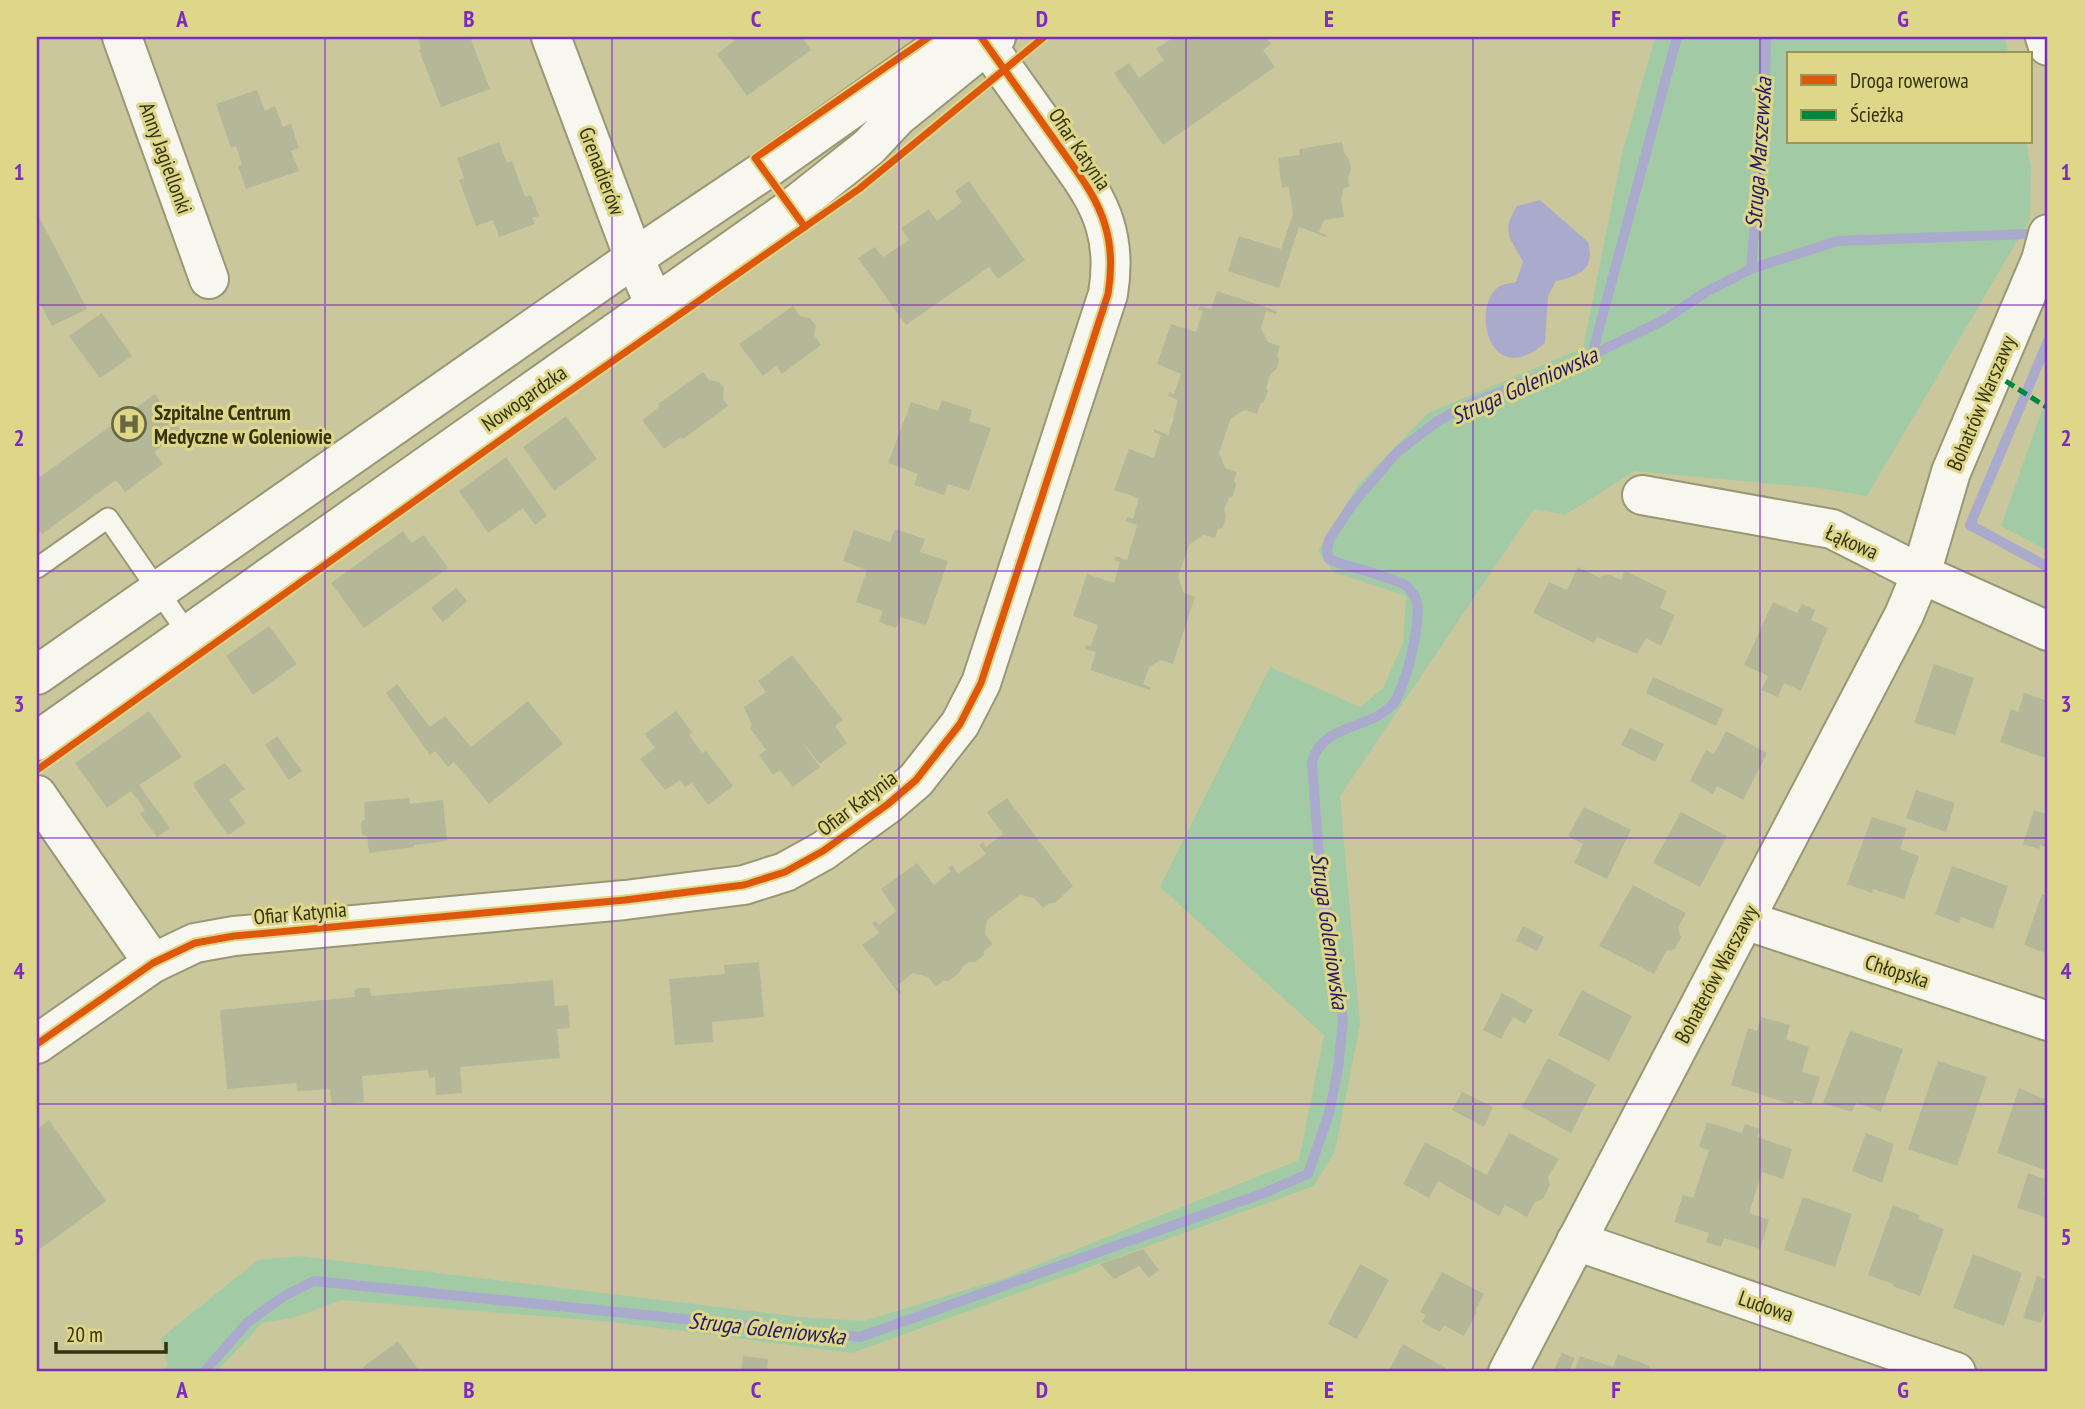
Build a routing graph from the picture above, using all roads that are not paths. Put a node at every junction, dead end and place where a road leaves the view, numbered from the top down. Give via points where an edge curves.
1 (122, 37) edge
2 (551, 37) edge
3 (2045, 37) edge
4 (979, 39) edge
5 (2048, 46) edge
6 (2048, 234) edge
7 (634, 258) junction
8 (209, 279) dead end
9 (655, 305) junction
10 (1642, 495) dead end
11 (37, 568) edge
12 (1920, 574) junction
13 (158, 591) junction
14 (2048, 631) edge
15 (188, 634) junction
16 (37, 675) edge
17 (37, 741) edge
18 (37, 795) edge
19 (1745, 920) junction
20 (153, 963) junction
21 (2048, 1021) edge
22 (37, 1044) edge
23 (1576, 1241) junction
24 (1507, 1372) edge
25 (1956, 1372) edge

1 - 8 street, Anny Jagiellonki
2 - 7 street, Grenadierów
3 - 5 street
4 - 7 street via 765,170
4 - 9 street, Nowogardzka via 869,147
4 - 20 street, Ofiar Katynia via 1097,204 1105,223 1112,269 1108,294 981,683 960,724 916,780 823,851 785,872 744,885 625,901 234,936 195,943
6 - 12 street, Bohatrów Warszawy via 1951,472
7 - 9 street, Grenadierów
7 - 13 street
9 - 15 street, Nowogardzka
10 - 12 street, Łąkowa via 1832,529
11 - 13 lane via 108,518
12 - 14 street, Łąkowa
12 - 19 street, Bohaterów Warszawy via 1904,615
13 - 15 lane
13 - 16 street
15 - 17 street, Nowogardzka
18 - 20 street
19 - 21 street, Chłopska
19 - 23 street, Bohaterów Warszawy
20 - 22 street, Ofiar Katynia
23 - 24 street, Bohaterów Warszawy
23 - 25 street, Ludowa

